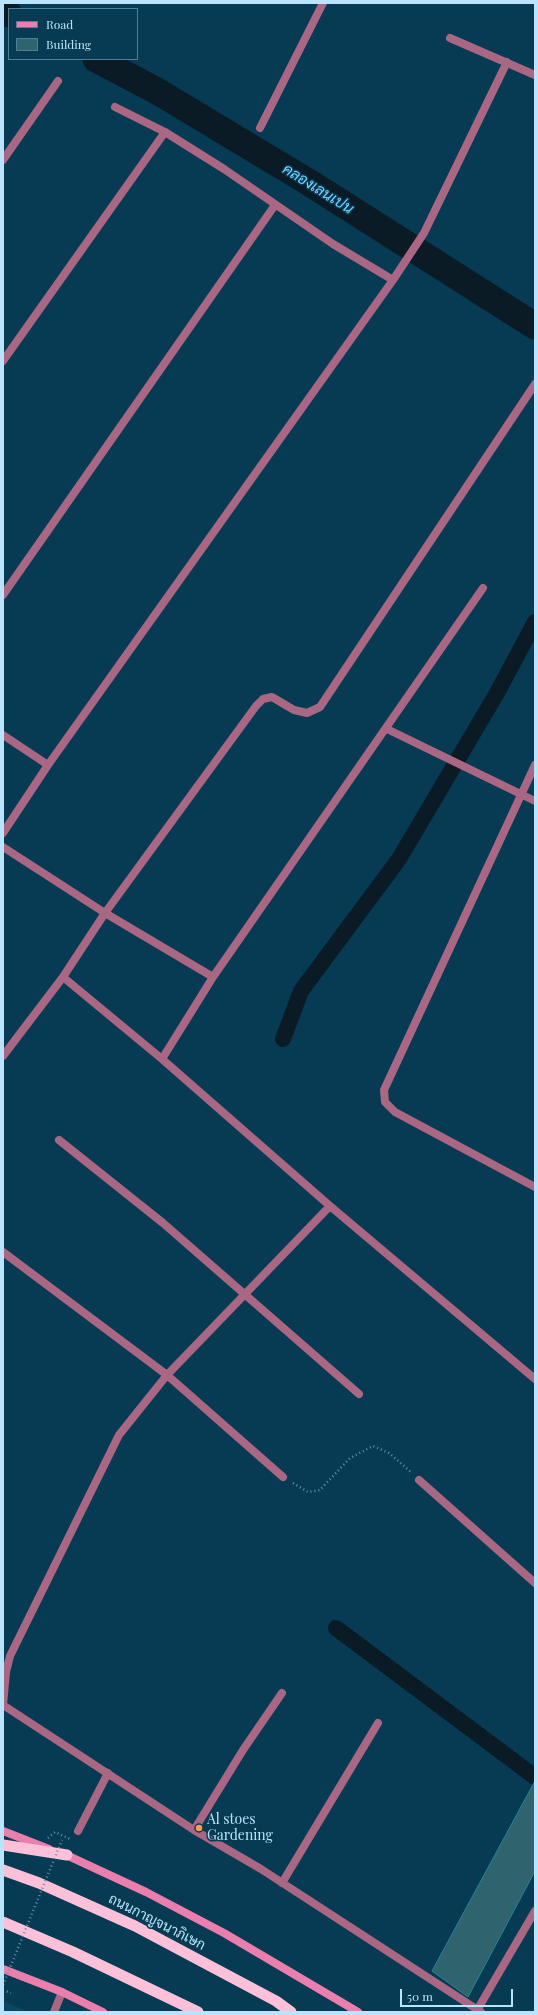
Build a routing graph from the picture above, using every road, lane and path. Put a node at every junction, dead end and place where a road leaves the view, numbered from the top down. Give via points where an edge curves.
1 (324, 3) edge
2 (450, 38) dead end
3 (507, 62) junction
4 (535, 76) edge
5 (58, 81) dead end
6 (115, 107) dead end
7 (260, 128) dead end
8 (165, 132) junction
9 (3, 160) edge
10 (275, 205) junction
11 (393, 280) junction
12 (3, 361) edge
13 (535, 384) edge
14 (484, 588) dead end
15 (3, 595) edge
16 (387, 729) junction
17 (3, 735) edge
18 (48, 765) junction
19 (535, 765) edge
20 (522, 796) junction
21 (535, 801) edge
22 (3, 833) edge
23 (3, 847) edge
24 (106, 913) junction
25 (63, 977) junction
26 (213, 977) junction
27 (3, 1056) edge
28 (162, 1059) junction
29 (59, 1140) dead end
30 (535, 1187) edge
31 (330, 1206) junction
32 (3, 1252) edge
33 (245, 1294) junction
34 (167, 1375) junction
35 (535, 1379) edge
36 (359, 1394) dead end
37 (283, 1477) joint
38 (420, 1480) joint
39 (535, 1583) edge
40 (282, 1693) dead end
41 (3, 1705) edge
42 (378, 1723) dead end
43 (108, 1773) junction
44 (194, 1830) junction
45 (78, 1831) dead end
46 (3, 1832) edge
47 (55, 1832) dead end
48 (3, 1845) edge
49 (67, 1855) junction
50 (3, 1870) edge
51 (282, 1883) junction
52 (535, 1911) edge
53 (3, 1922) edge
54 (3, 1969) edge
55 (3, 1985) edge
56 (3, 1990) edge
57 (62, 1992) junction
58 (11, 1993) dead end
59 (478, 2011) edge
60 (54, 2012) edge
61 (103, 2012) edge
62 (198, 2012) edge
63 (291, 2012) edge
64 (358, 2012) edge

1 - 7 street
2 - 3 street
3 - 4 street
3 - 11 street via 424,233
5 - 9 street
6 - 8 street
8 - 10 street
8 - 12 street
10 - 11 street
10 - 15 street
11 - 18 street
13 - 24 street via 320,707 307,714 294,710 272,697 263,699
14 - 16 street
16 - 20 street
16 - 26 street
17 - 18 street
18 - 22 street
19 - 20 street
20 - 21 street
20 - 30 street via 384,1090 385,1102 395,1112
23 - 24 street
24 - 25 street
24 - 26 street
25 - 27 street
25 - 28 street
26 - 28 street
28 - 31 street
29 - 33 street via 163,1223
31 - 33 street
31 - 35 street
32 - 34 street
33 - 34 street
33 - 36 street
34 - 37 street
34 - 41 street via 120,1435 112,1450 10,1656
37 - 38 path via 308,1492 320,1490 350,1458 373,1446 389,1453
38 - 39 street
40 - 44 street via 243,1750
41 - 43 street
42 - 51 street
43 - 44 street
43 - 45 street
44 - 51 street
46 - 49 main road
47 - 55 path, bridge via 71,1839 69,1842 62,1840
48 - 49 highway
49 - 64 main road via 146,1892 224,1933
50 - 63 highway, ถนนกาญจนาภิเษก via 136,1926 276,2001
51 - 59 street
52 - 59 street
53 - 62 highway via 73,1952
54 - 57 main road
56 - 58 path
57 - 60 street
57 - 61 main road

